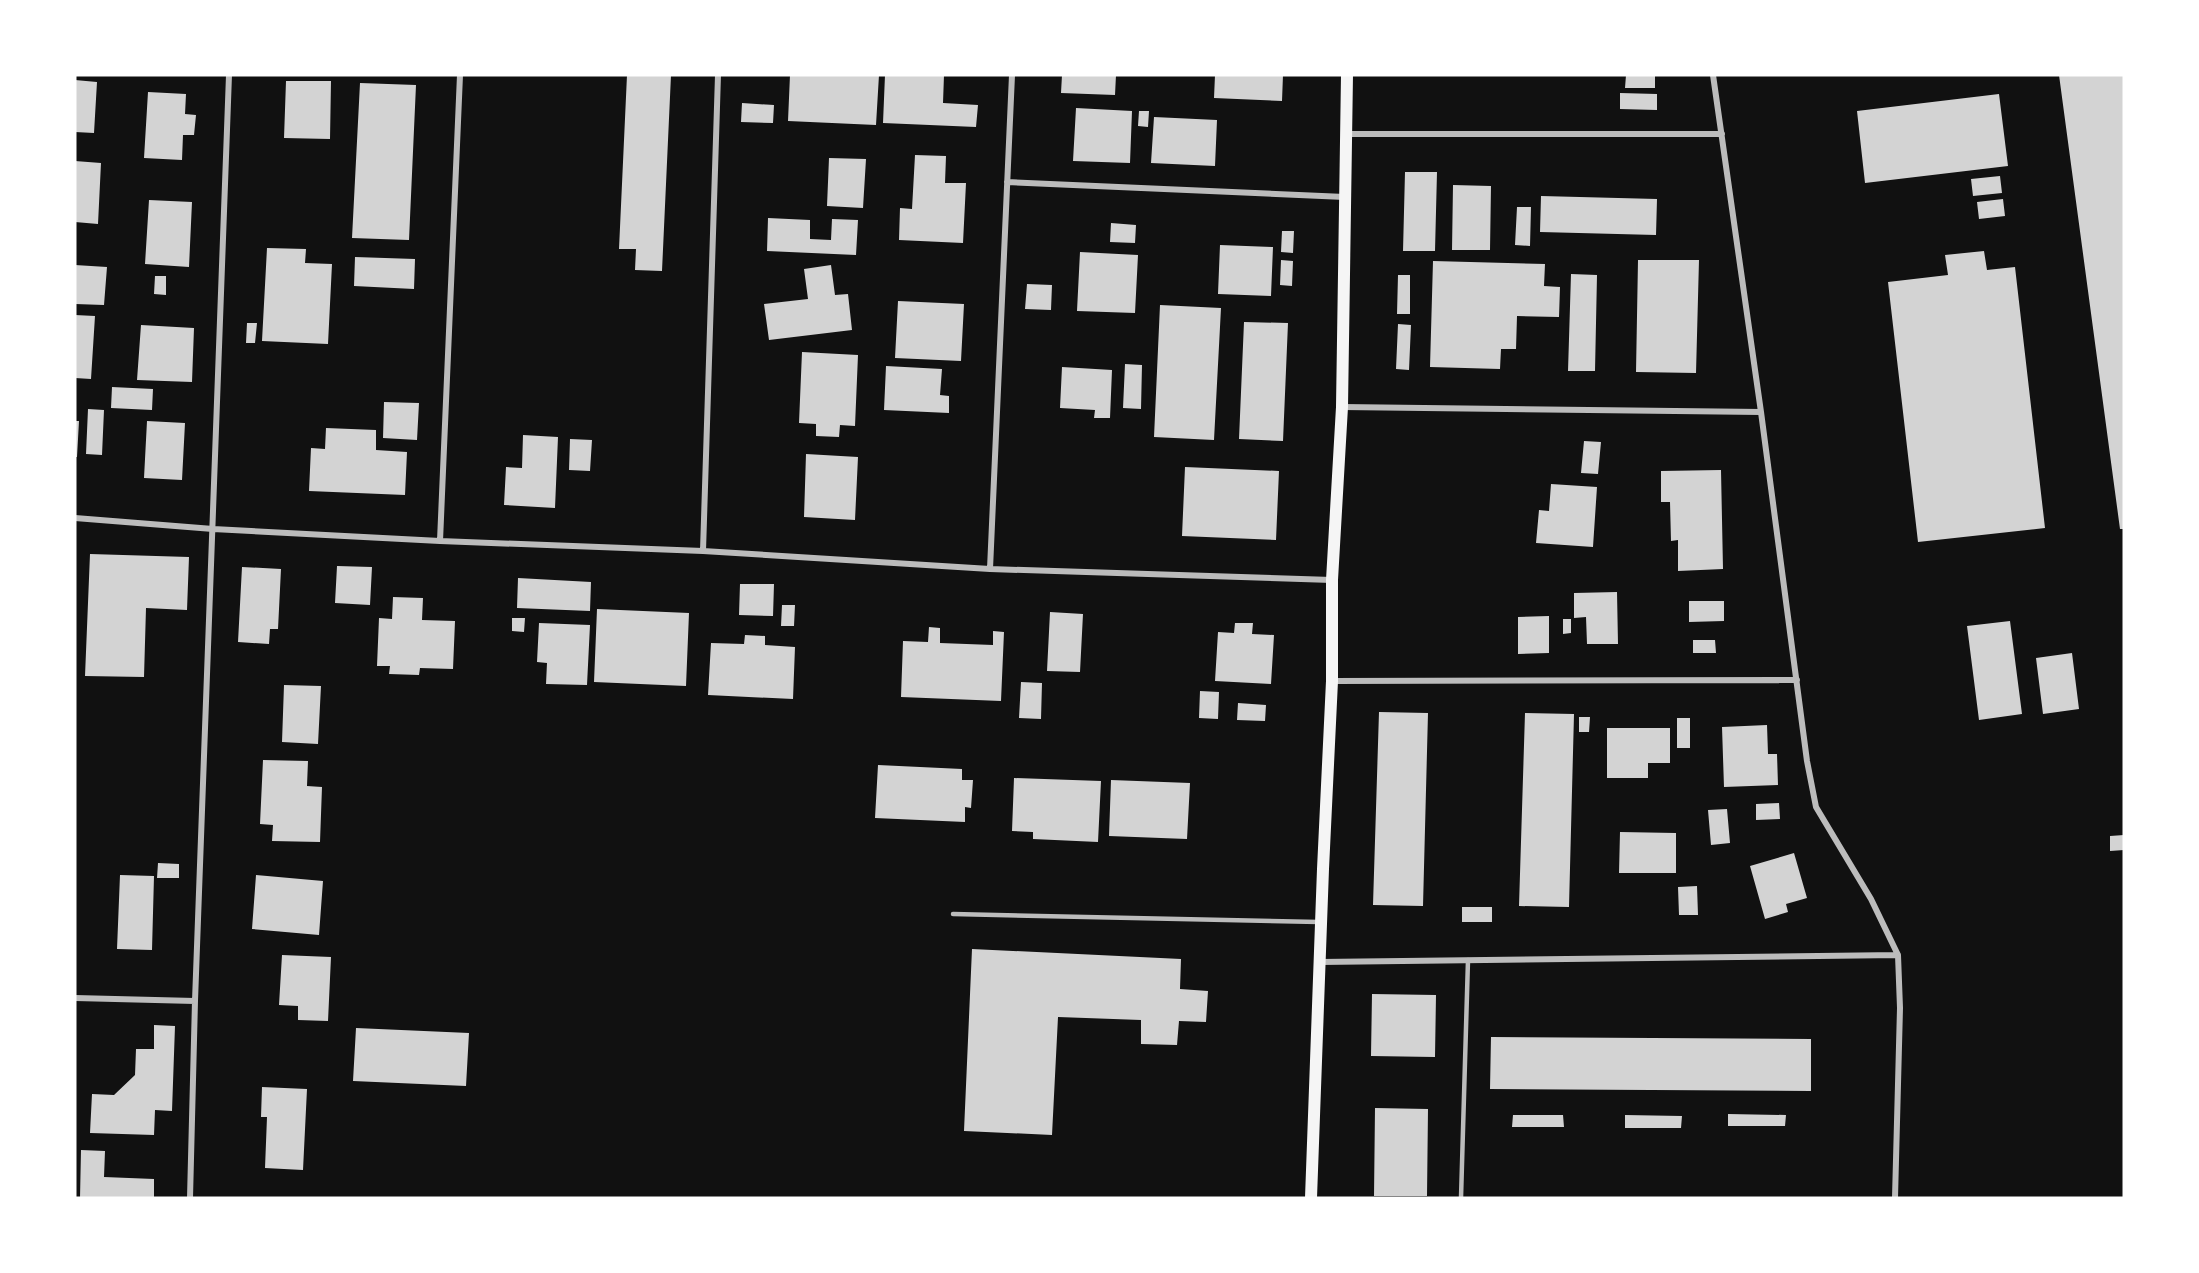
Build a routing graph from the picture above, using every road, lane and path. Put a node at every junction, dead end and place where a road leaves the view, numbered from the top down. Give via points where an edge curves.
1 (230, 75) edge
2 (459, 75) edge
3 (718, 75) edge
4 (1012, 75) edge
5 (1347, 75) edge
6 (1713, 75) edge
7 (1722, 134) junction
8 (1347, 135) junction
9 (1007, 182) junction
10 (1346, 197) junction
11 (1342, 407) junction
12 (1761, 412) junction
13 (75, 518) edge
14 (213, 529) junction
15 (440, 541) junction
16 (703, 551) junction
17 (990, 569) junction
18 (1332, 580) junction
19 (1797, 680) junction
20 (1332, 681) junction
21 (953, 914) dead end
22 (1321, 922) junction
23 (1898, 955) junction
24 (1468, 960) junction
25 (1320, 962) junction
26 (75, 998) edge
27 (195, 1001) junction
28 (190, 1198) edge
29 (1311, 1198) edge
30 (1461, 1198) edge
31 (1895, 1198) edge

1 - 14 street
2 - 15 street
3 - 16 street
4 - 9 street
5 - 8 main road
6 - 7 street
7 - 8 street
7 - 12 street
8 - 10 main road
9 - 10 street
9 - 17 street
10 - 11 main road
11 - 12 street
11 - 18 main road
12 - 19 street
13 - 14 street
14 - 15 street
14 - 27 street
15 - 16 street
16 - 17 street
17 - 18 street
18 - 20 main road
19 - 20 street
19 - 23 street via 1816,807 1871,899
20 - 22 main road
21 - 22 lane
22 - 25 main road
23 - 24 street
23 - 31 street
24 - 25 street
24 - 30 lane
25 - 29 main road
26 - 27 street
27 - 28 street

